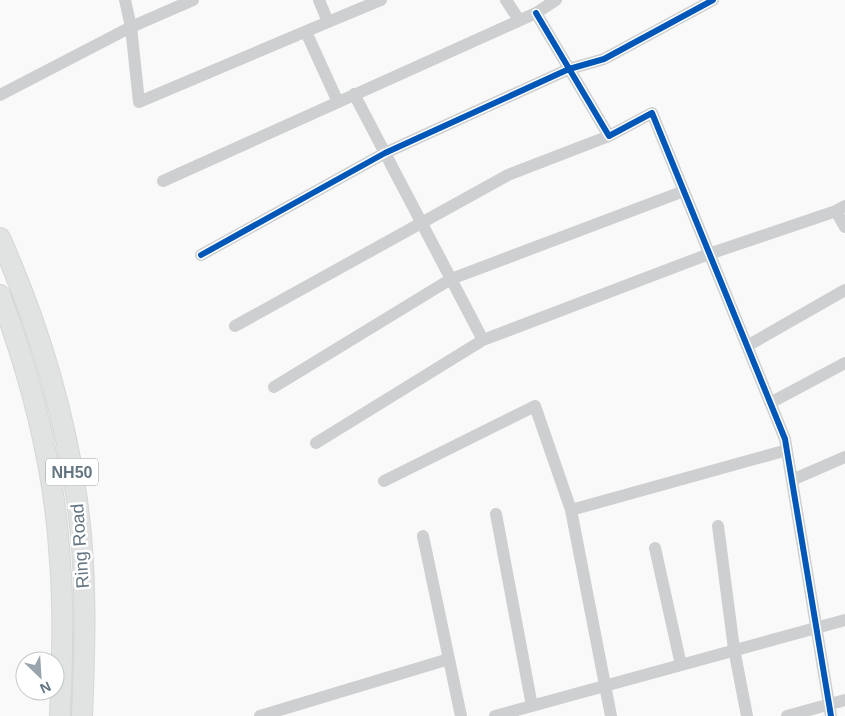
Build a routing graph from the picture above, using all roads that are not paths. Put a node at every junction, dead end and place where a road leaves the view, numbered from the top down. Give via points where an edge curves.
1 (125, 0) edge
2 (194, 0) edge
3 (318, 0) edge
4 (381, 0) edge
5 (506, 0) edge
6 (556, 0) edge
7 (712, 0) edge
8 (536, 13) junction
9 (518, 20) junction
10 (328, 22) junction
11 (131, 27) junction
12 (306, 32) junction
13 (569, 69) junction
14 (354, 94) junction
15 (0, 95) edge
16 (338, 102) junction
17 (609, 136) junction
18 (385, 153) junction
19 (163, 181) dead end
20 (684, 190) junction
21 (841, 209) edge
22 (421, 223) junction
23 (845, 227) edge
24 (0, 238) edge
25 (709, 254) junction
26 (201, 255) dead end
27 (450, 279) junction
28 (845, 290) edge
29 (0, 295) edge
30 (235, 326) dead end
31 (483, 340) junction
32 (747, 346) junction
33 (845, 363) edge
34 (274, 388) dead end
35 (770, 403) junction
36 (316, 443) dead end
37 (787, 450) junction
38 (845, 456) edge
39 (792, 480) junction
40 (384, 481) dead end
41 (571, 510) junction
42 (496, 514) dead end
43 (718, 526) dead end
44 (423, 536) dead end
45 (655, 548) dead end
46 (845, 620) edge
47 (817, 628) junction
48 (734, 649) junction
49 (449, 659) junction
50 (681, 665) junction
51 (605, 686) junction
52 (845, 700) edge
53 (532, 706) junction
54 (829, 711) edge
55 (60, 716) edge
56 (82, 716) edge
57 (260, 716) edge
58 (461, 716) edge
59 (495, 716) edge
60 (611, 716) edge
61 (747, 716) edge
62 (787, 716) edge

1 - 11 street
2 - 11 street
3 - 10 street
4 - 10 street
5 - 9 street
6 - 8 street
7 - 13 street via 604,59
8 - 9 street
8 - 13 street
9 - 14 street
10 - 12 street
11 - 12 street via 138,102
11 - 15 street
12 - 16 street
13 - 17 street
13 - 18 street
14 - 16 street
14 - 18 street
16 - 19 street
17 - 20 street via 652,113
17 - 22 street via 508,175
18 - 22 street
18 - 26 street
20 - 25 street
20 - 27 street
21 - 23 street
21 - 25 street
22 - 27 street
22 - 30 street
24 - 56 highway, Ring Road / NH50 via 41,343 77,500 84,576
25 - 31 street
25 - 32 street
27 - 31 street
27 - 34 street
28 - 32 street
29 - 55 highway, Ring Road / NH50 via 26,371 53,496 63,616
31 - 36 street
32 - 35 street
33 - 35 street
35 - 37 street
37 - 39 street
37 - 41 street
38 - 39 street
39 - 47 street
40 - 41 street via 535,406
41 - 51 street
42 - 53 street
43 - 48 street
44 - 49 street
45 - 50 street
46 - 47 street
47 - 48 street
47 - 54 street
48 - 50 street
48 - 61 street
49 - 57 street
49 - 58 street
50 - 51 street
51 - 53 street
51 - 60 street
52 - 54 street
53 - 59 street
54 - 62 street

